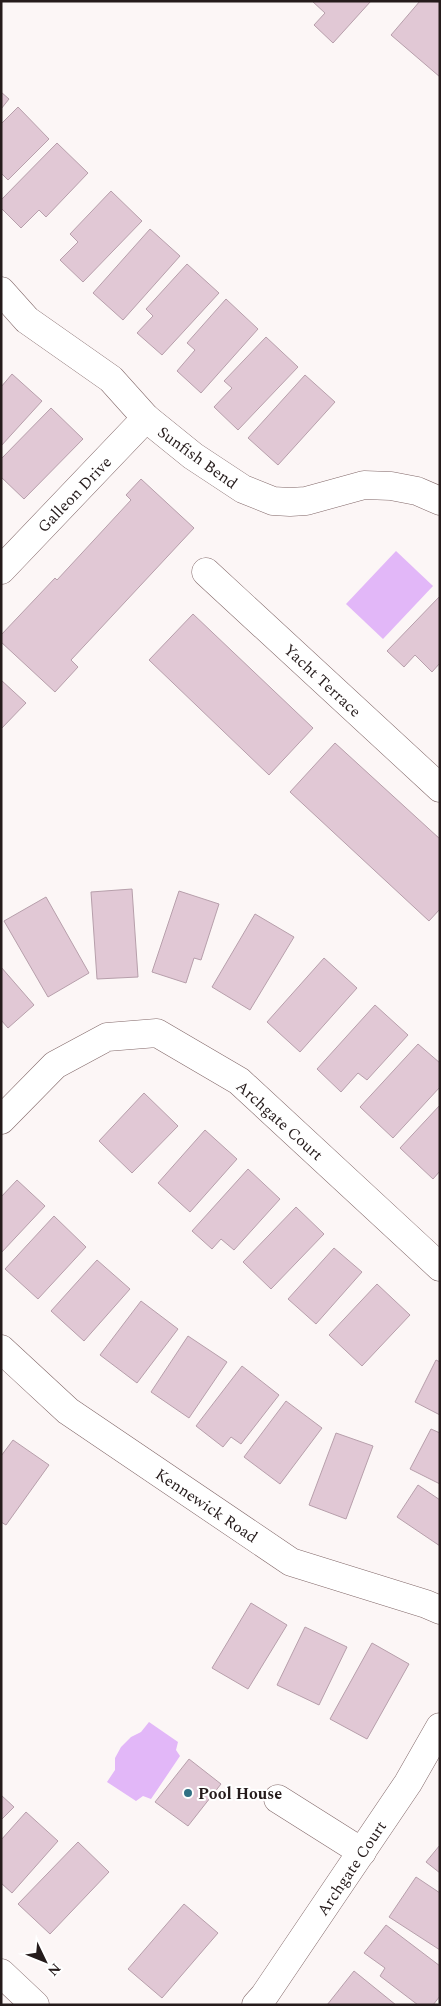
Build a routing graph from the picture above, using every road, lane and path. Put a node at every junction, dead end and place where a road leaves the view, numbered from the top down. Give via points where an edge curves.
1 (1, 291) edge
2 (146, 418) junction
3 (440, 501) edge
4 (1, 570) edge
5 (206, 572) dead end
6 (440, 788) edge
7 (1, 1120) edge
8 (440, 1267) edge
9 (1, 1349) edge
10 (440, 1610) edge
11 (440, 1727) edge
12 (278, 1799) dead end
13 (362, 1852) junction
14 (1, 1973) edge
15 (36, 2005) edge
16 (256, 2005) edge

1 - 2 street, Sunfish Bend via 27,320 111,379
2 - 3 street, Sunfish Bend via 228,480 273,501 306,501 349,488 378,485 404,488
2 - 4 street, Galleon Drive
5 - 6 street, Yacht Terrace
7 - 8 street, Archgate Court via 55,1065 107,1037 157,1033 239,1081
9 - 10 street, Kennewick Road via 68,1411 291,1562
11 - 13 street, Archgate Court via 408,1784
12 - 13 street
13 - 16 street, Archgate Court
14 - 15 street

